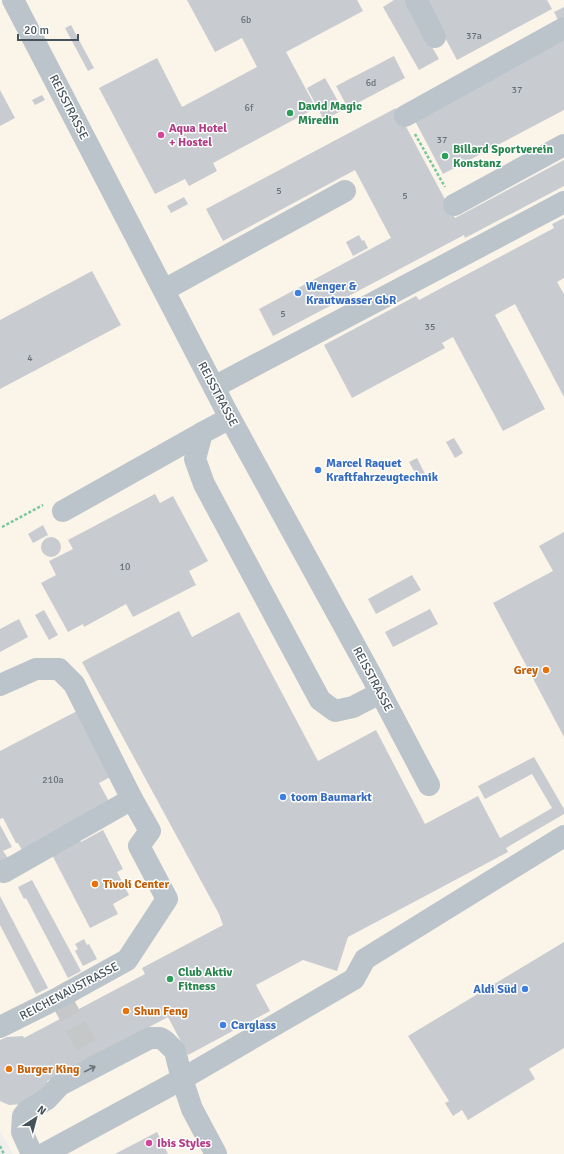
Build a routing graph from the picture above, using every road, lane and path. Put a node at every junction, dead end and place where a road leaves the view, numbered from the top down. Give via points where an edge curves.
1 (13, 0) edge
2 (416, 0) edge
3 (564, 28) edge
4 (435, 37) dead end
5 (405, 116) joint
6 (564, 145) edge
7 (345, 191) dead end
8 (564, 202) edge
9 (454, 205) joint
10 (164, 290) junction
11 (214, 387) junction
12 (230, 418) junction
13 (202, 433) junction
14 (63, 512) dead end
15 (0, 685) edge
16 (380, 693) junction
17 (429, 785) dead end
18 (132, 799) junction
19 (564, 836) edge
20 (0, 871) edge
21 (0, 1027) edge
22 (182, 1079) junction
23 (0, 1146) edge
24 (4, 1154) edge
25 (32, 1154) edge
26 (44, 1154) edge
27 (216, 1154) edge

1 - 10 street, REISSTRASSE
2 - 4 street
3 - 5 street
5 - 9 path
6 - 9 street
7 - 10 street
8 - 11 street
10 - 11 street, REISSTRASSE
11 - 12 street, REISSTRASSE
12 - 13 street
12 - 16 street, REISSTRASSE
13 - 14 street
13 - 16 street via 195,459 204,484 320,700 335,711 353,707
15 - 18 street via 36,669 59,668 74,684
16 - 17 street, REISSTRASSE
18 - 20 street via 4,872
18 - 21 street, REICHENAUSTRASSE via 150,831 139,846 167,899 127,960
19 - 22 street via 365,959 354,979
25 -> 22 street via 22,1132 23,1116 27,1111 47,1099 60,1085 150,1038 160,1038 175,1051
22 - 26 street
22 - 27 street via 192,1109
23 - 24 path

